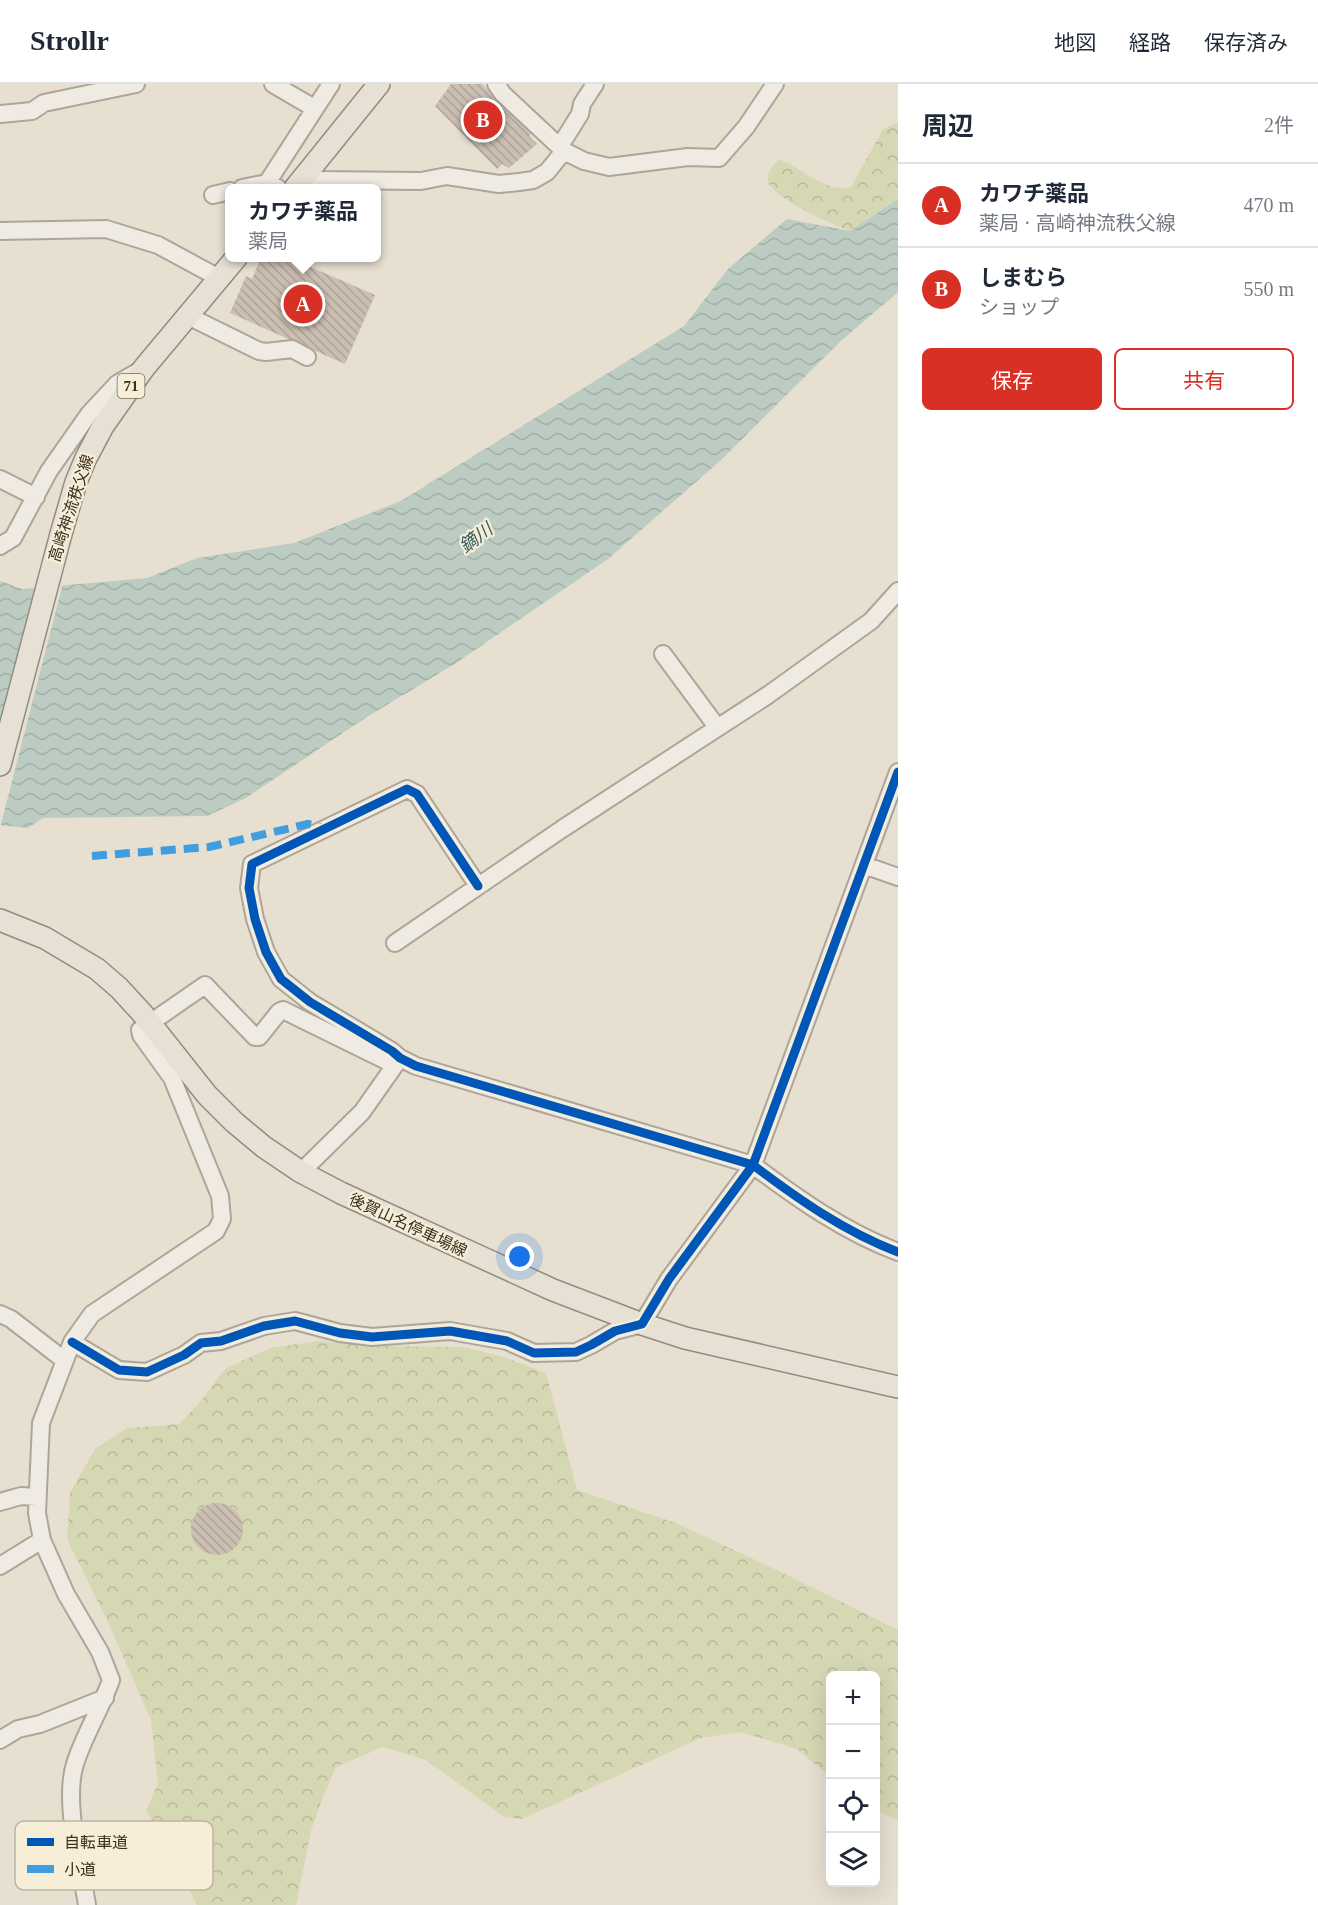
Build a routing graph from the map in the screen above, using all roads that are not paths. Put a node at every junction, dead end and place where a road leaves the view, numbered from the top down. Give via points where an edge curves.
1 (136, 84) edge
2 (273, 84) edge
3 (331, 84) edge
4 (379, 84) edge
5 (496, 84) edge
6 (595, 84) edge
7 (775, 84) edge
8 (314, 108) junction
9 (0, 114) edge
10 (562, 148) junction
11 (299, 183) edge
12 (273, 184) edge
13 (0, 231) edge
14 (233, 262) edge
15 (219, 278) junction
16 (186, 315) junction
17 (307, 357) dead end
18 (144, 368) junction
19 (0, 479) edge
20 (36, 497) junction
21 (0, 546) edge
22 (898, 591) edge
23 (663, 654) dead end
24 (717, 728) junction
25 (0, 765) edge
26 (898, 772) edge
27 (864, 865) junction
28 (898, 877) edge
29 (478, 886) junction
30 (0, 920) edge
31 (395, 943) dead end
32 (150, 1023) junction
33 (398, 1062) junction
34 (753, 1165) junction
35 (301, 1172) junction
36 (898, 1252) edge
37 (0, 1314) edge
38 (642, 1324) junction
39 (72, 1342) junction
40 (64, 1360) junction
41 (898, 1387) edge
42 (37, 1497) junction
43 (0, 1502) edge
44 (42, 1540) junction
45 (0, 1566) edge
46 (105, 1698) junction
47 (0, 1740) edge
48 (73, 1821) edge
49 (84, 1890) edge
50 (87, 1905) edge

1 - 9 street via 44,103 32,111
2 - 8 street
3 - 8 street
4 - 11 main road
5 - 10 street
6 - 10 street
7 - 10 street via 719,158 688,157 609,167 584,161
8 - 12 street
10 - 11 street via 547,172 519,182 499,184 447,176 421,181
13 - 15 street via 106,229 158,245
14 - 15 main road, 高崎神流秩父線 / 71
15 - 16 main road, 高崎神流秩父線 / 71
16 - 17 street via 259,351 292,349
16 - 18 main road, 高崎神流秩父線 / 71
18 - 20 street via 100,400 49,471
18 - 25 main road, 高崎神流秩父線 / 71 via 93,444 76,482
19 - 20 street
20 - 21 street via 13,538
22 - 24 street via 871,621
23 - 24 street
24 - 29 street
26 - 27 street
27 - 28 street
27 - 34 street
29 - 31 street
29 - 33 street via 417,794 407,789 252,864 249,888 255,919 266,952 281,979 310,1002 392,1051
30 - 32 main road, 後賀山名停車場線 via 87,961 119,988
32 - 33 street via 205,985 255,1037 283,1010
32 - 35 main road, 後賀山名停車場線 via 207,1095 234,1122
32 - 39 street via 140,1030 141,1035 172,1078 220,1196 222,1219 216,1231 92,1314
33 - 34 street
33 - 35 street via 362,1112
34 - 36 street via 796,1198
34 - 38 street via 669,1279
35 - 38 main road, 後賀山名停車場線 via 471,1254
37 - 40 street
38 - 39 street via 615,1331 576,1352 534,1353 507,1341 450,1331 372,1337 296,1321 201,1343 147,1372 119,1371
38 - 41 main road, 後賀山名停車場線 via 685,1338
39 - 40 street
40 - 42 street via 42,1424
42 - 43 street via 21,1496
42 - 44 street
44 - 45 street
44 - 46 street via 66,1594 100,1652 111,1680
46 - 47 street via 18,1729
46 - 48 street via 75,1764 71,1782
49 - 50 street

